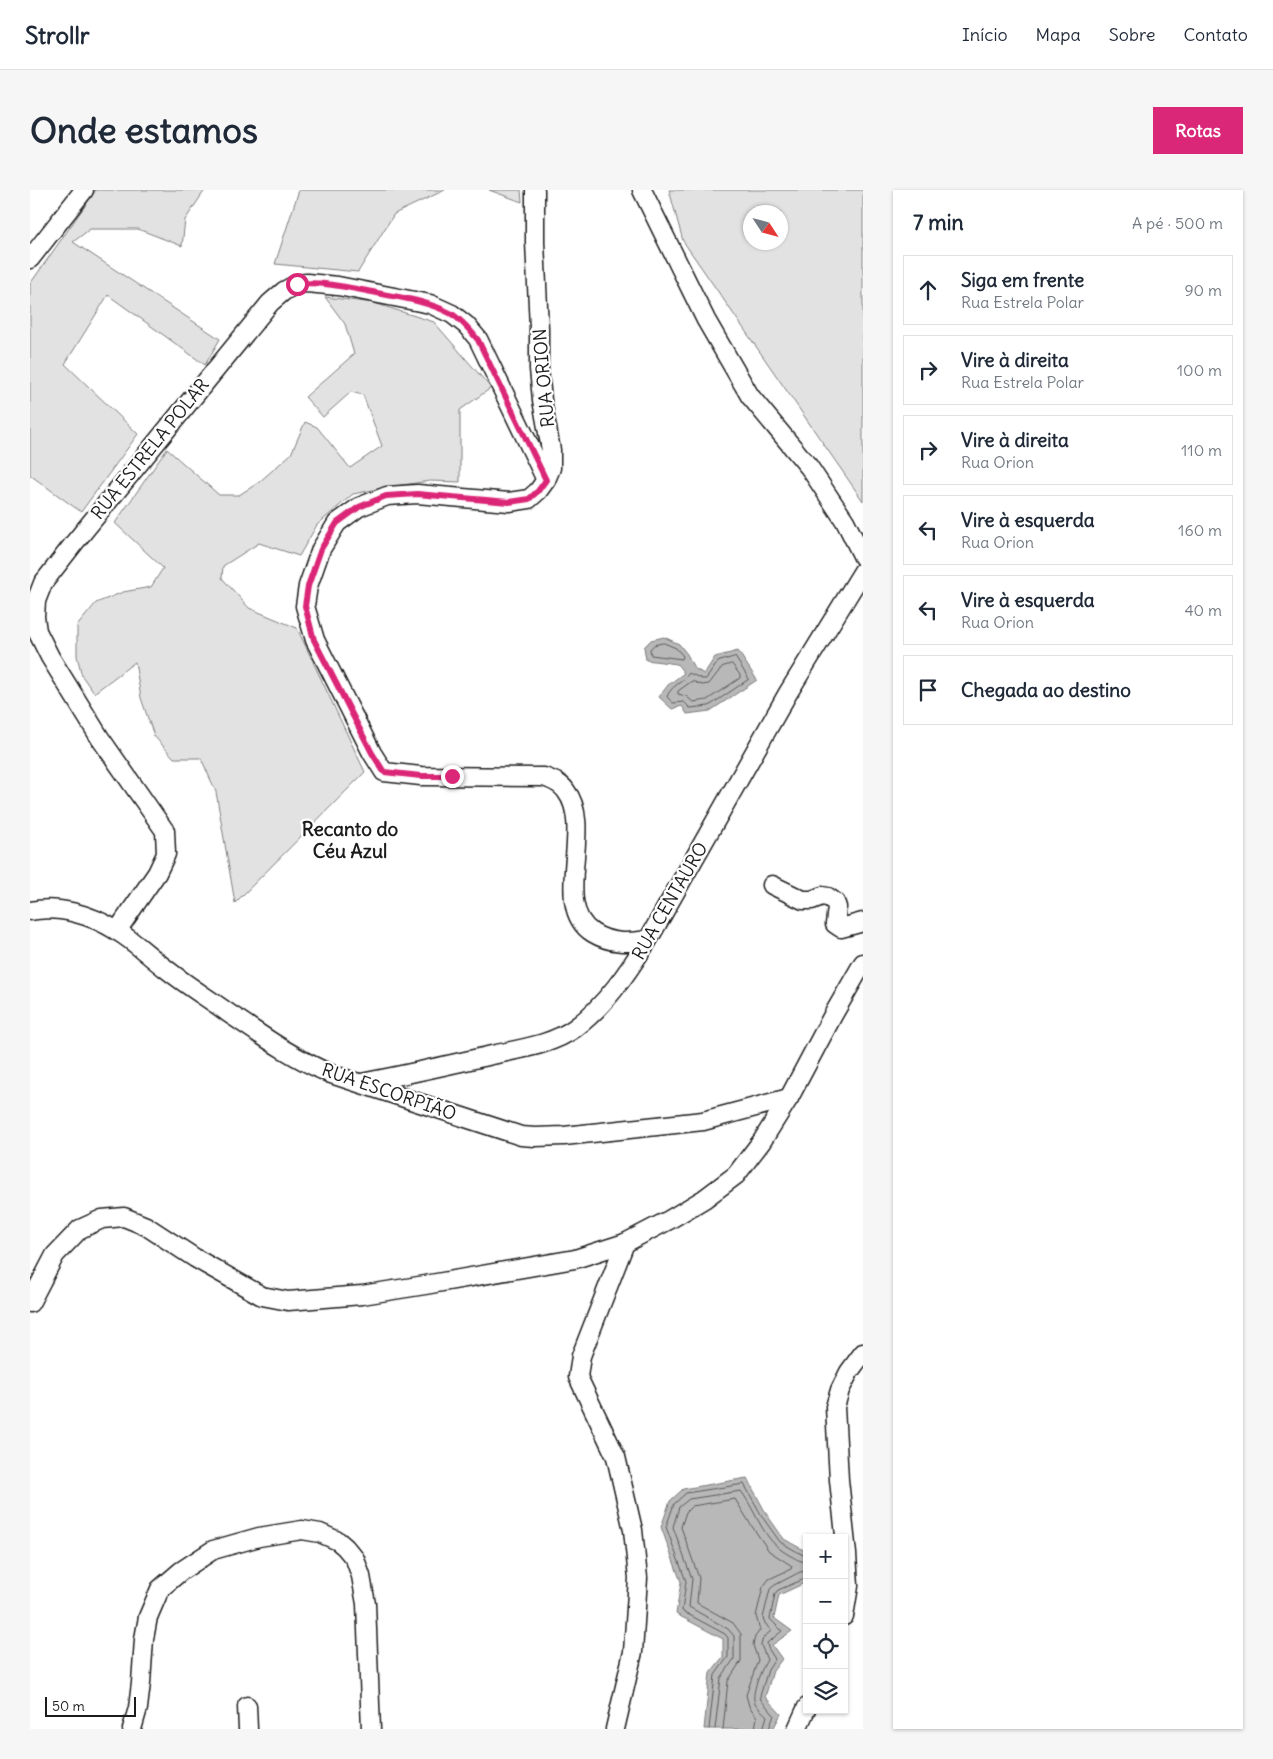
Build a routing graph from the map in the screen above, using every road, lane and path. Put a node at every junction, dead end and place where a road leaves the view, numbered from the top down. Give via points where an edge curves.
1 (84, 190) edge
2 (535, 190) edge
3 (642, 190) edge
4 (30, 259) edge
5 (546, 480) junction
6 (863, 557) edge
7 (863, 571) edge
8 (772, 885) dead end
9 (30, 911) edge
10 (863, 922) edge
11 (117, 931) junction
12 (648, 940) junction
13 (863, 963) edge
14 (360, 1084) junction
15 (789, 1098) junction
16 (625, 1243) junction
17 (30, 1303) edge
18 (863, 1352) edge
19 (848, 1579) edge
20 (247, 1706) dead end
21 (804, 1714) edge
22 (132, 1729) edge
23 (248, 1729) edge
24 (371, 1729) edge
25 (615, 1729) edge
26 (797, 1729) edge

1 - 4 street
2 - 5 street, RUA ORION via 539,369 551,450 551,468
3 - 6 street via 706,320 750,396 809,467 845,521
5 - 11 street, RUA ESTRELA POLAR via 478,340 452,314 430,304 307,283 284,291 270,303 75,542 43,583 36,601 37,631 50,657 100,738 165,831 166,854 158,873
5 - 12 street, RUA ORION via 529,499 509,502 417,494 386,496 359,507 337,523 321,549 308,586 305,606 314,640 384,772 421,776 544,776 557,782 573,802 576,819 574,888 575,908 580,920 599,937 627,943
7 - 12 street, RUA CENTAURO via 788,693
8 - 10 street via 803,900 828,897 835,902 835,924 841,928
9 - 11 street, RUA ESCORPIÃO via 43,908 62,910
11 - 14 street, RUA ESCORPIÃO via 280,1048 306,1064
12 - 14 street, RUA CENTAURO via 623,979 593,1013 555,1039
13 - 15 street
14 - 15 street, RUA ESCORPIÃO via 507,1132 535,1137 703,1121
15 - 16 street via 736,1174 704,1199
16 - 17 street via 575,1259 425,1285 362,1295 288,1301 262,1296 146,1226 124,1217 102,1219 80,1229 55,1255
16 - 25 street via 581,1356 578,1377 616,1457 633,1530 638,1578 633,1652
18 - 19 street via 843,1384 836,1407
20 - 23 street
21 - 26 street
22 - 24 street via 142,1683 147,1624 160,1590 181,1571 213,1550 259,1536 302,1530 338,1541 355,1559 361,1576 366,1604

